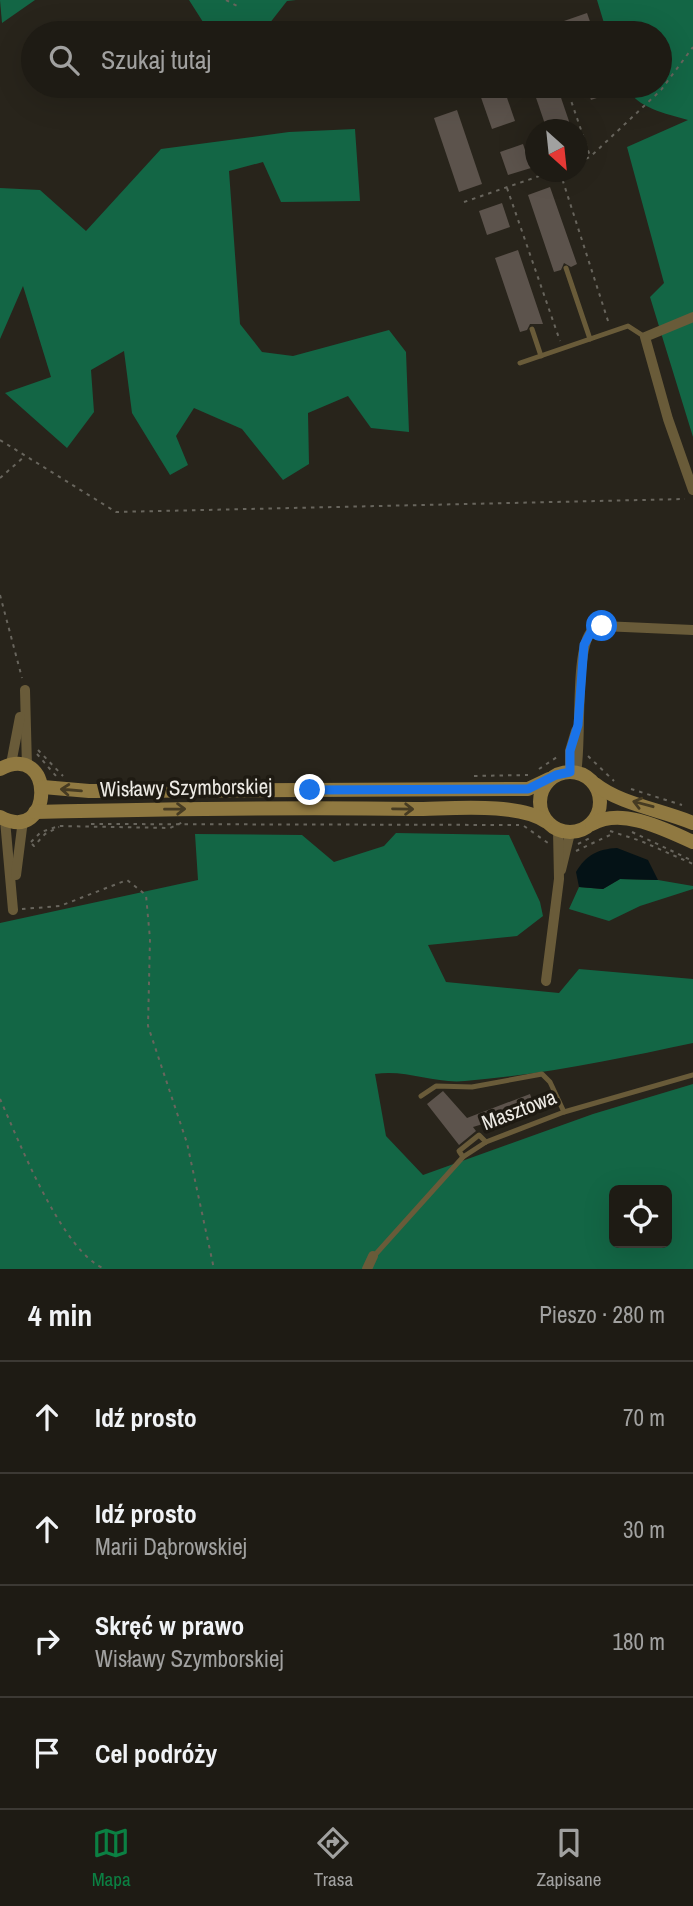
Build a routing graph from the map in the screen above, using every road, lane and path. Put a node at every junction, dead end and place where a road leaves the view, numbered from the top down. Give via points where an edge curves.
1 (226, 0) edge
2 (237, 6) dead end
3 (693, 47) edge
4 (672, 75) edge
5 (570, 98) edge
6 (653, 98) edge
7 (590, 158) joint
8 (525, 181) edge
9 (563, 182) edge
10 (507, 188) junction
11 (464, 202) dead end
12 (566, 268) dead end
13 (693, 317) edge
14 (531, 329) dead end
15 (611, 332) junction
16 (645, 337) junction
17 (590, 339) junction
18 (563, 348) junction
19 (541, 356) junction
20 (520, 363) dead end
21 (0, 440) edge
22 (25, 455) junction
23 (0, 478) edge
24 (693, 490) edge
25 (693, 499) edge
26 (0, 595) edge
27 (693, 630) edge
28 (25, 691) junction
29 (36, 748) dead end
30 (30, 750) dead end
31 (566, 751) dead end
32 (584, 753) dead end
33 (6, 766) edge
34 (27, 767) junction
35 (573, 772) junction
36 (474, 776) dead end
37 (66, 778) dead end
38 (61, 779) dead end
39 (549, 779) junction
40 (595, 785) junction
41 (618, 785) dead end
42 (43, 787) junction
43 (630, 788) dead end
44 (684, 806) dead end
45 (29, 816) junction
46 (3, 819) edge
47 (545, 821) junction
48 (693, 823) edge
49 (593, 830) junction
50 (607, 830) junction
51 (562, 840) junction
52 (693, 842) edge
53 (30, 843) dead end
54 (575, 851) dead end
55 (693, 863) edge
56 (13, 910) junction
57 (546, 981) dead end
58 (693, 1075) edge
59 (421, 1096) dead end
60 (0, 1098) edge
61 (564, 1112) junction
62 (486, 1142) junction
63 (463, 1157) junction
64 (373, 1256) joint
65 (105, 1269) edge
66 (214, 1269) edge
67 (367, 1269) edge

1 - 2 path
3 - 4 path
5 - 7 path
6 - 7 path
8 - 10 path
9 - 15 path
10 - 11 path
10 - 18 path
12 - 17 lane
13 - 16 street
14 - 19 lane
15 - 16 lane via 628,326
15 - 17 lane
16 - 24 street
17 - 18 lane
18 - 19 lane
19 - 20 lane
21 - 22 path
22 - 23 path
22 - 25 path via 116,512
26 - 28 path
27 - 35 street via 602,626 591,632 584,645 580,752
28 - 33 street
28 - 34 street
29 - 37 path
30 - 38 path
31 - 36 path via 529,775
32 - 41 path
33 - 34 main road
34 - 42 main road
35 - 39 main road, Wisławy Szymborskiej
35 - 40 main road
39 -> 42 main road, Wisławy Szymborskiej via 528,789 89,791
39 - 47 main road via 539,799
48 -> 40 main road via 615,797
40 - 49 main road via 600,805
42 - 45 main road via 42,801
43 - 44 path
45 - 46 main road, Wisławy Szymborskiej
45 -> 47 main road, Wisławy Szymborskiej via 394,808 526,811
45 - 56 street
46 - 56 street
47 - 51 main road, Wisławy Szymborskiej
49 - 51 main road
49 - 51 path
49 - 52 main road via 611,817 655,826
50 - 54 path via 610,835
50 - 55 path
50 - 55 path via 624,829
51 - 53 path via 522,825 501,823 108,826 67,821 41,832
51 - 57 street
56 - 66 path via 60,906 127,880 146,895 148,1026 187,1143
58 - 61 lane, Masztowa
59 - 61 lane via 436,1086 472,1087 542,1074
60 - 65 path via 53,1210 93,1264
61 - 62 lane, Masztowa
62 - 63 lane, Masztowa
62 - 63 lane via 479,1135 459,1150
63 - 64 lane, Masztowa
64 - 67 street, Masztowa

